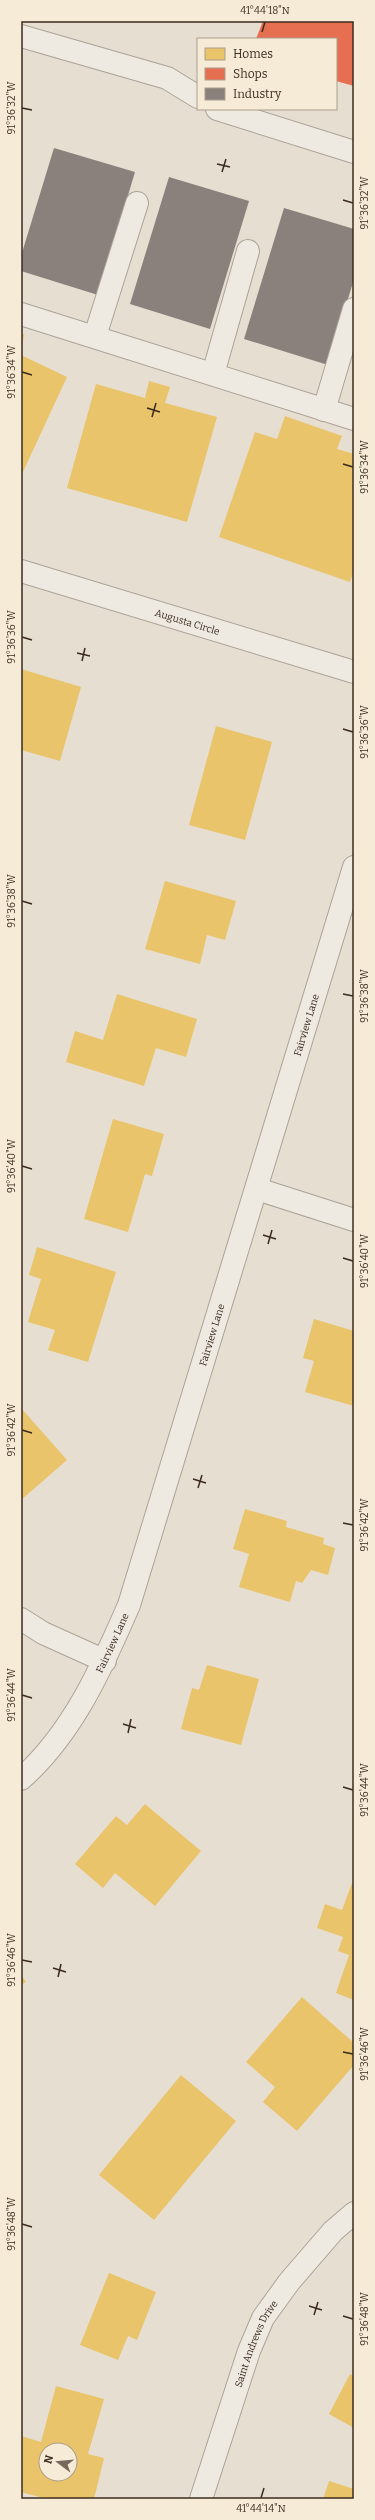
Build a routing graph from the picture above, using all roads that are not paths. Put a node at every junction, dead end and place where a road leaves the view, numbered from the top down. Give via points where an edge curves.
1 (21, 36) edge
2 (197, 96) edge
3 (220, 110) edge
4 (354, 152) edge
5 (137, 203) dead end
6 (248, 251) dead end
7 (354, 309) edge
8 (21, 314) edge
9 (96, 336) junction
10 (213, 374) junction
11 (324, 410) junction
12 (354, 419) edge
13 (21, 571) edge
14 (354, 672) edge
15 (354, 867) edge
16 (257, 1189) junction
17 (354, 1220) edge
18 (21, 1619) edge
19 (105, 1660) junction
20 (21, 1778) edge
21 (354, 2213) edge
22 (201, 2499) edge

1 - 2 street via 167,78
3 - 4 street
5 - 9 street
6 - 10 street
7 - 11 street
8 - 9 street
9 - 10 street
10 - 11 street
11 - 12 street
13 - 14 street, Augusta Circle
15 - 16 street, Fairview Lane
16 - 17 street
16 - 19 street, Fairview Lane via 129,1605
18 - 19 street via 44,1633
19 - 20 street, Fairview Lane via 71,1721 35,1766
21 - 22 street, Saint Andrews Drive via 334,2231 299,2271 264,2318 249,2351

